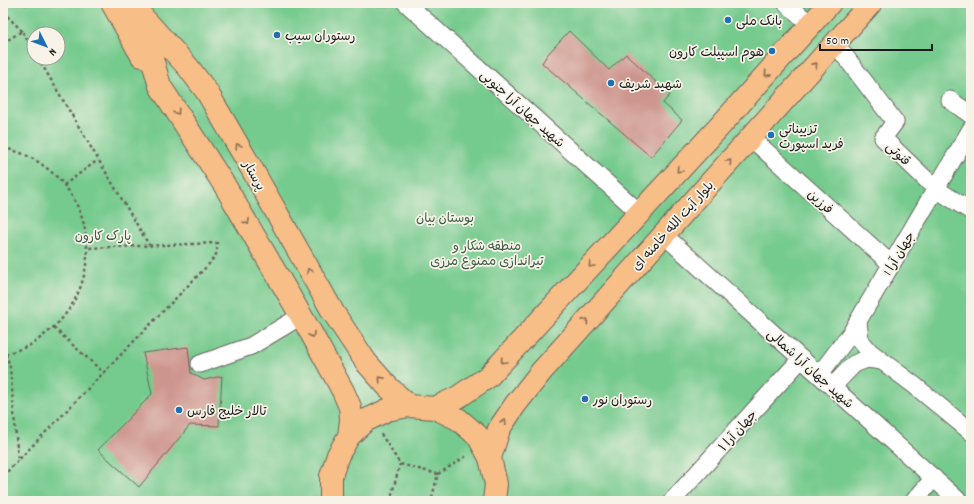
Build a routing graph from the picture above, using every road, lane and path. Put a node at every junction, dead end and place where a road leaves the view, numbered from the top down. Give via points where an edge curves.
1 (112, 3) edge
2 (406, 3) edge
3 (786, 3) edge
4 (830, 3) edge
5 (871, 3) edge
6 (136, 7) edge
7 (3, 12) edge
8 (811, 25) junction
9 (22, 31) junction
10 (26, 38) edge
11 (3, 43) edge
12 (835, 43) junction
13 (43, 66) edge
14 (160, 86) junction
15 (950, 100) dead end
16 (971, 115) edge
17 (971, 128) edge
18 (750, 137) junction
19 (3, 148) edge
20 (98, 160) junction
21 (64, 185) junction
22 (936, 189) junction
23 (971, 211) edge
24 (640, 213) junction
25 (664, 234) junction
26 (149, 245) junction
27 (87, 248) junction
28 (891, 264) junction
29 (301, 316) junction
30 (858, 321) junction
31 (54, 328) junction
32 (4, 354) edge
33 (801, 359) junction
34 (882, 361) junction
35 (200, 364) dead end
36 (104, 373) junction
37 (819, 375) junction
38 (832, 387) junction
39 (409, 406) junction
40 (435, 408) junction
41 (371, 418) junction
42 (971, 432) edge
43 (349, 436) junction
44 (487, 452) junction
45 (18, 460) junction
46 (400, 464) junction
47 (438, 474) junction
48 (3, 476) edge
49 (934, 478) junction
50 (332, 501) edge
51 (390, 501) edge
52 (430, 501) edge
53 (494, 501) edge
54 (672, 501) edge
55 (914, 501) edge
56 (959, 501) edge

1 - 14 main road, پرستار
2 - 24 street, شهید جهان آرا جنوبی
3 - 8 street
4 - 8 main road
5 - 12 main road, بلوار آیت الله خامنه ای
6 - 14 main road, پرستار
39 -> 6 main road, پرستار via 366,362 333,312 207,92
7 - 9 path
8 -> 24 main road
9 - 10 path
9 - 11 path
18 -> 12 main road, بلوار آیت الله خامنه ای
12 - 22 street, قنوتی via 895,122 883,138
13 - 20 path
14 -> 29 main road, پرستار via 225,186
15 - 16 street
17 - 22 street, جهان آرا 1
25 -> 18 main road, بلوار آیت الله خامنه ای
18 - 28 street, فرزین
19 - 21 path via 13,149 38,161
20 - 21 path
20 - 26 path
21 - 27 path via 75,201 85,227
22 - 23 street, قنوتی
22 - 28 street, جهان آرا 1
24 - 25 main road
24 -> 40 main road via 488,377 458,397
25 - 33 street, شهید جهان آرا شمالی
44 -> 25 main road, بلوار آیت الله خامنه ای via 515,405 541,372
26 - 27 path
26 - 36 path via 217,243 217,254
27 - 31 path via 83,281 72,307
28 - 30 street, جهان آرا 1
29 - 35 street via 251,346
29 -> 43 main road, پرستار via 350,408
30 - 34 street via 860,340
30 - 37 street, جهان آرا 1
31 - 32 path via 32,344
31 - 36 path
32 - 45 path via 10,367
33 - 37 street, شهید جهان آرا شمالی
33 - 54 street, جهان آرا ۱
34 - 38 street via 866,359 854,364
34 - 42 street
36 - 45 path
37 - 38 street, شهید جهان آرا شمالی
38 - 49 street, شهید جهان آرا شمالی
39 - 40 main road
39 - 41 main road via 387,410
40 - 44 main road via 458,419 478,436
41 - 43 main road
41 - 46 path
43 - 50 main road via 338,454 331,476
44 - 47 path
44 - 53 main road via 496,484
45 - 48 path
46 - 47 path
46 - 51 path
47 - 52 path
49 - 55 street
49 - 56 street, شهید جهان آرا شمالی

